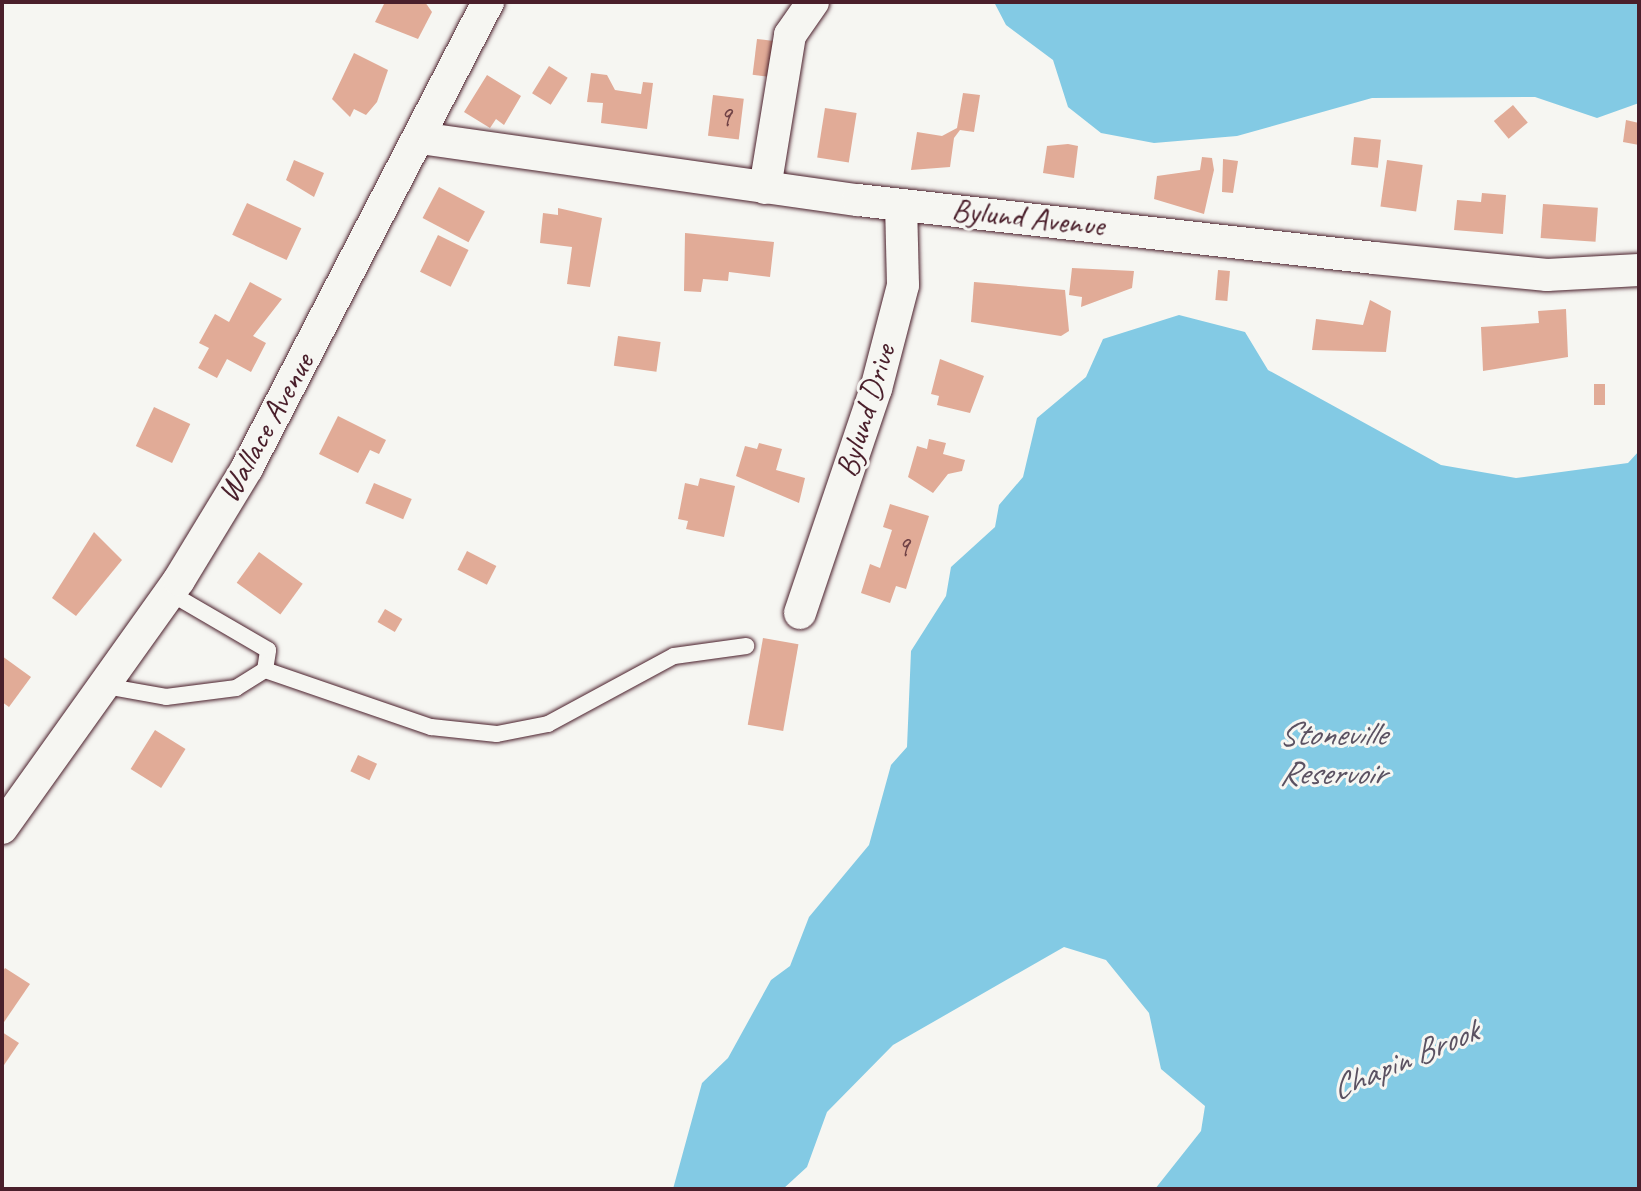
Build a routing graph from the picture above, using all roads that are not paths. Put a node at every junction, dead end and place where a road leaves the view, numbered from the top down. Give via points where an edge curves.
1 (488, 2) edge
2 (813, 2) edge
3 (420, 138) junction
4 (765, 188) junction
5 (901, 205) junction
6 (1639, 270) edge
7 (170, 593) junction
8 (800, 613) dead end
9 (746, 646) dead end
10 (265, 670) junction
11 (105, 686) junction
12 (2, 828) edge

1 - 3 street, Wallace Avenue
2 - 4 street via 790,35
3 - 4 street, Bylund Avenue
3 - 7 street, Wallace Avenue via 247,468
4 - 5 street, Bylund Avenue
5 - 6 street, Bylund Avenue via 1531,273
5 - 8 street, Bylund Drive via 903,285 876,389
7 - 10 lane via 268,650
7 - 11 street, Wallace Avenue
9 - 10 lane via 674,656 548,724 497,734 431,727
10 - 11 lane via 236,688 166,697
11 - 12 street, Wallace Avenue

